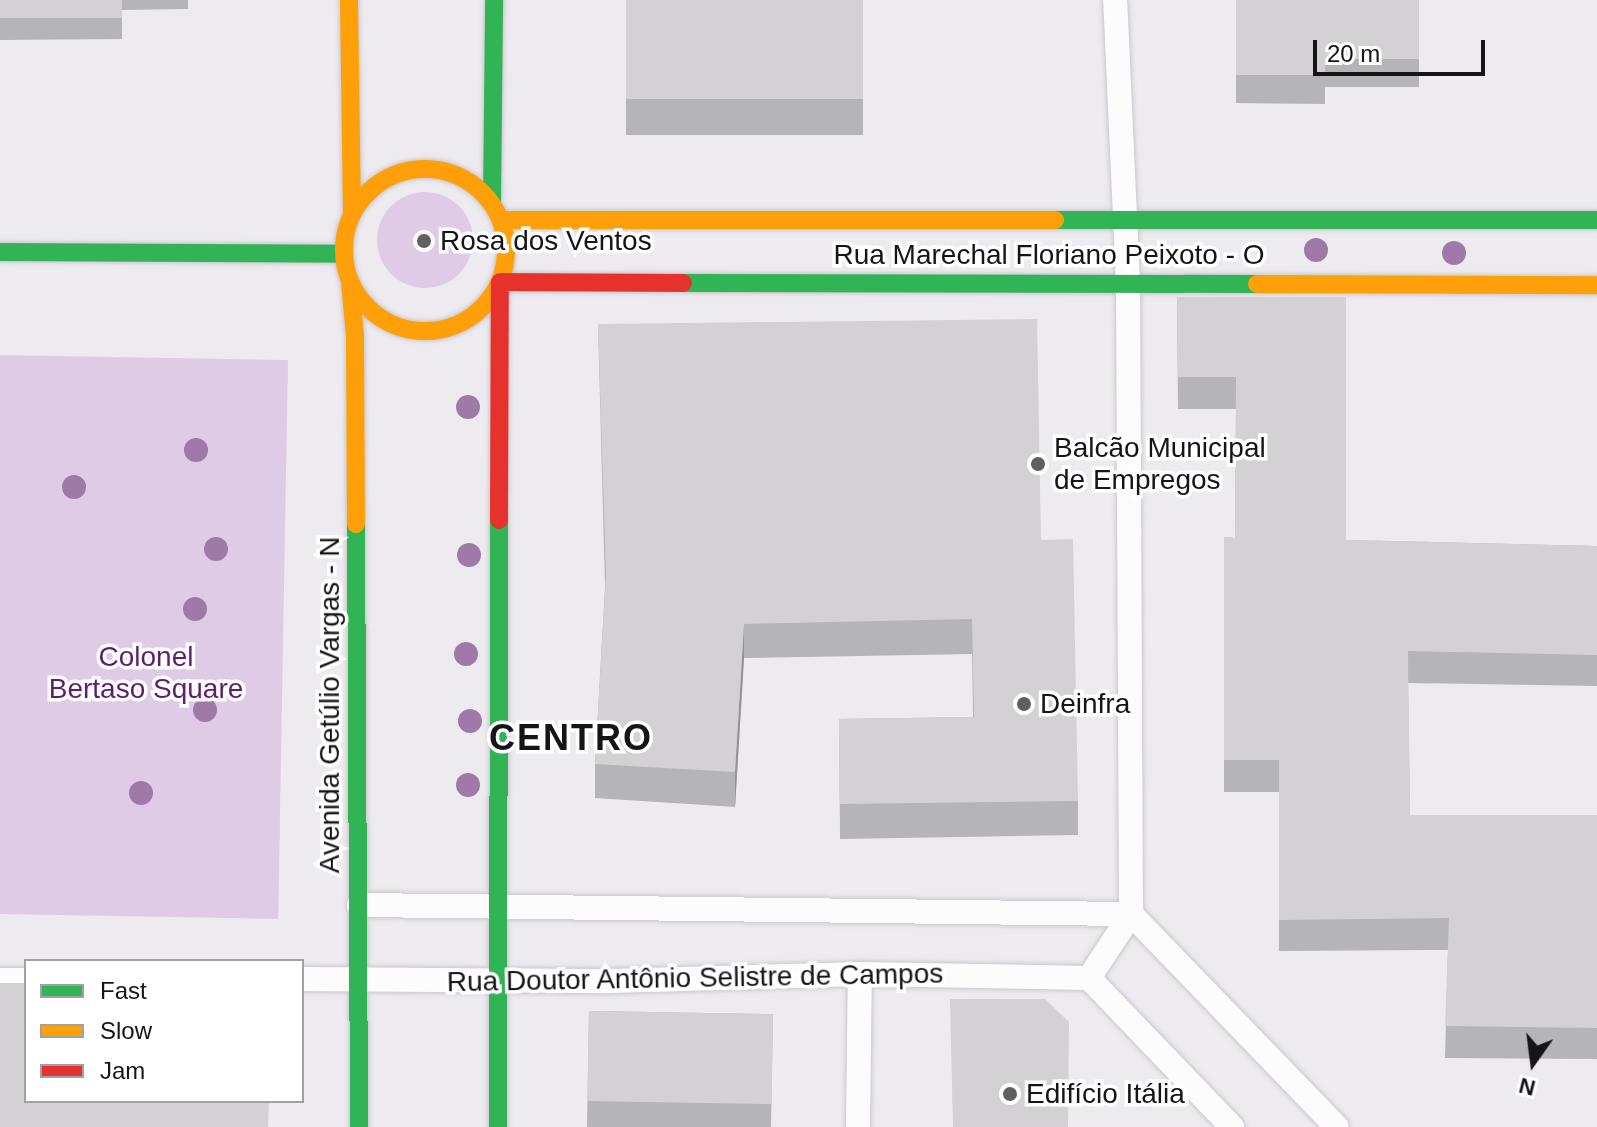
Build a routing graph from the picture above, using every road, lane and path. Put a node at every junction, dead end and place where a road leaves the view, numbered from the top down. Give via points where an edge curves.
1 (349, 0) edge
2 (494, 0) edge
3 (1115, 0) edge
4 (492, 202) junction
5 (352, 213) junction
6 (501, 220) junction
7 (1125, 220) junction
8 (1597, 220) edge
9 (0, 252) edge
10 (344, 254) junction
11 (350, 283) junction
12 (500, 283) junction
13 (1128, 283) junction
14 (1597, 285) edge
15 (359, 905) junction
16 (498, 906) junction
17 (1131, 914) junction
18 (860, 974) junction
19 (1089, 978) junction
20 (304, 979) edge
21 (0, 980) edge
22 (24, 980) edge
23 (360, 980) junction
24 (498, 982) junction
25 (359, 1127) edge
26 (498, 1127) edge
27 (858, 1127) edge
28 (1232, 1127) edge
29 (1337, 1127) edge

1 - 5 street
2 - 4 street
3 - 7 lane
4 - 5 street via 460,176 419,169 380,182
4 - 6 street
5 - 10 street
6 - 7 street, Rua Marechal Floriano Peixoto - O
6 - 12 street via 508,254
7 - 8 street, Rua Marechal Floriano Peixoto - O
7 - 13 lane
9 - 10 street
10 - 11 street
11 - 12 street via 387,322 438,331 474,314
11 - 15 street, Avenida Getúlio Vargas - N via 355,336
12 - 13 street, Rua Marechal Floriano Peixoto - O
12 - 16 street
13 - 14 street, Rua Marechal Floriano Peixoto - O
13 - 17 lane
15 - 16 lane
15 - 23 street, Avenida Getúlio Vargas - N
16 - 17 lane
16 - 24 street
17 - 19 lane
17 - 29 lane
18 - 19 lane, Rua Doutor Antônio Selistre de Campos
18 - 24 lane, Rua Doutor Antônio Selistre de Campos
18 - 27 lane
19 - 28 lane
20 - 23 lane, Rua Doutor Antônio Selistre de Campos
21 - 22 lane
23 - 24 lane, Rua Doutor Antônio Selistre de Campos
23 - 25 street, Avenida Getúlio Vargas - N
24 - 26 street

